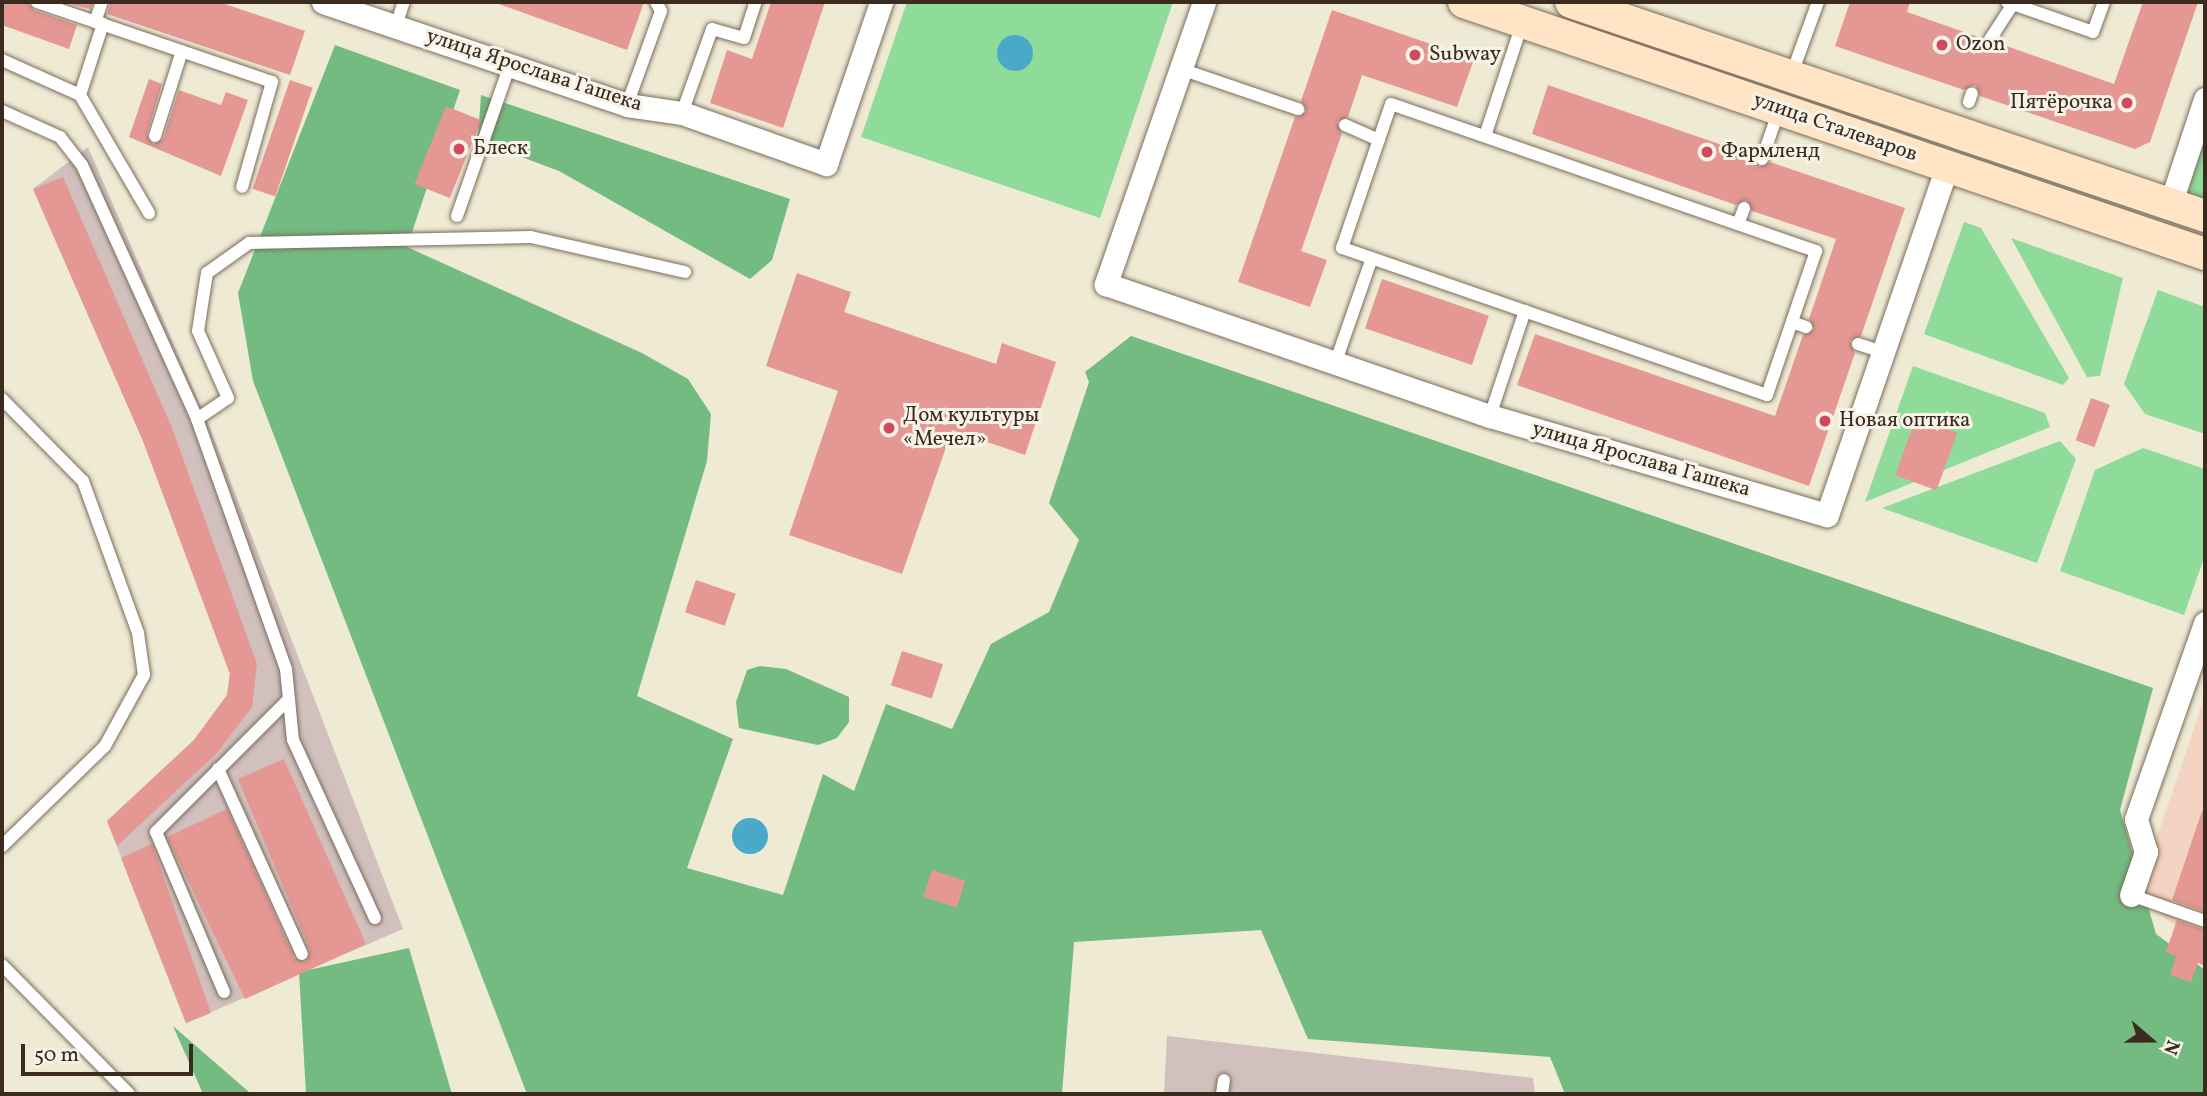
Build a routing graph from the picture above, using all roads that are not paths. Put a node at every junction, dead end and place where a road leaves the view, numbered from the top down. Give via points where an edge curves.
1 (37, 2) edge
2 (102, 2) edge
3 (323, 2) edge
4 (404, 2) edge
5 (656, 2) edge
6 (756, 2) edge
7 (881, 2) edge
8 (1204, 2) edge
9 (1464, 2) edge
10 (1571, 2) edge
11 (1818, 2) edge
12 (2104, 2) edge
13 (2010, 3) edge
14 (1523, 22) junction
15 (99, 23) junction
16 (396, 26) junction
17 (1989, 41) dead end
18 (182, 51) junction
19 (2, 60) edge
20 (510, 65) junction
21 (1181, 69) junction
22 (1790, 76) junction
23 (80, 95) junction
24 (2205, 99) edge
25 (626, 105) junction
26 (1298, 109) dead end
27 (1780, 109) junction
28 (2, 111) edge
29 (681, 113) junction
30 (1345, 125) dead end
31 (155, 136) dead end
32 (1485, 136) junction
33 (1379, 141) junction
34 (1762, 159) dead end
35 (1947, 166) junction
36 (242, 187) dead end
37 (2170, 205) junction
38 (1744, 208) dead end
39 (149, 213) dead end
40 (457, 216) dead end
41 (2205, 216) edge
42 (1738, 224) junction
43 (2205, 254) edge
44 (1372, 258) junction
45 (685, 272) dead end
46 (1525, 311) junction
47 (1791, 322) junction
48 (1806, 327) dead end
49 (1858, 344) dead end
50 (1882, 352) junction
51 (1335, 364) junction
52 (2, 398) edge
53 (1490, 416) junction
54 (197, 419) junction
55 (2205, 624) edge
56 (289, 699) junction
57 (218, 769) junction
58 (2, 846) edge
59 (2131, 895) joint
60 (375, 918) dead end
61 (2205, 921) edge
62 (302, 954) dead end
63 (2, 965) edge
64 (223, 992) dead end
65 (1224, 1080) dead end
66 (130, 1094) edge
67 (1222, 1094) edge

1 - 15 lane
2 - 15 lane
3 - 16 street, улица Ярослава Гашека
4 - 16 lane
5 - 25 lane via 661,10
6 - 29 lane via 744,38 712,29
7 - 29 street, улица Ярослава Гашека via 826,164
8 - 21 street
9 - 14 main road, улица Сталеваров
10 - 22 main road, улица Сталеваров
11 - 22 lane
12 - 13 lane via 2093,32
13 - 17 lane
14 - 27 main road, улица Сталеваров
14 - 32 lane
15 - 18 lane
15 - 23 lane
16 - 20 street, улица Ярослава Гашека
18 - 31 lane
18 - 36 lane via 272,82
19 - 23 lane
20 - 25 street, улица Ярослава Гашека
20 - 40 lane
21 - 26 lane
21 - 51 street, улица Ярослава Гашека via 1106,284
22 - 37 main road, улица Сталеваров
23 - 39 lane
24 - 37 street
25 - 29 street, улица Ярослава Гашека
27 - 34 lane
27 - 35 main road, улица Сталеваров
28 - 54 lane via 60,137 82,165
30 - 33 lane
32 - 33 lane via 1391,104
32 - 42 lane
33 - 44 lane via 1342,248
35 - 43 main road, улица Сталеваров
35 - 50 street, улица Ярослава Гашека
37 - 41 main road, улица Сталеваров
38 - 42 lane
42 - 47 lane via 1816,251
44 - 46 lane
44 - 51 lane
45 - 54 lane via 531,237 249,243 207,273 198,331 228,398
46 - 47 lane via 1767,394
46 - 53 lane
47 - 48 lane
49 - 50 lane
50 - 53 street, улица Ярослава Гашека via 1826,515
51 - 53 street, улица Ярослава Гашека
52 - 58 lane via 83,481 138,634 144,675 105,746
54 - 56 lane via 286,669
55 - 59 street via 2136,819 2146,852
56 - 57 lane
56 - 60 lane via 293,740
57 - 62 lane
57 - 64 lane via 156,832
59 - 61 lane
63 - 66 lane
65 - 67 lane

